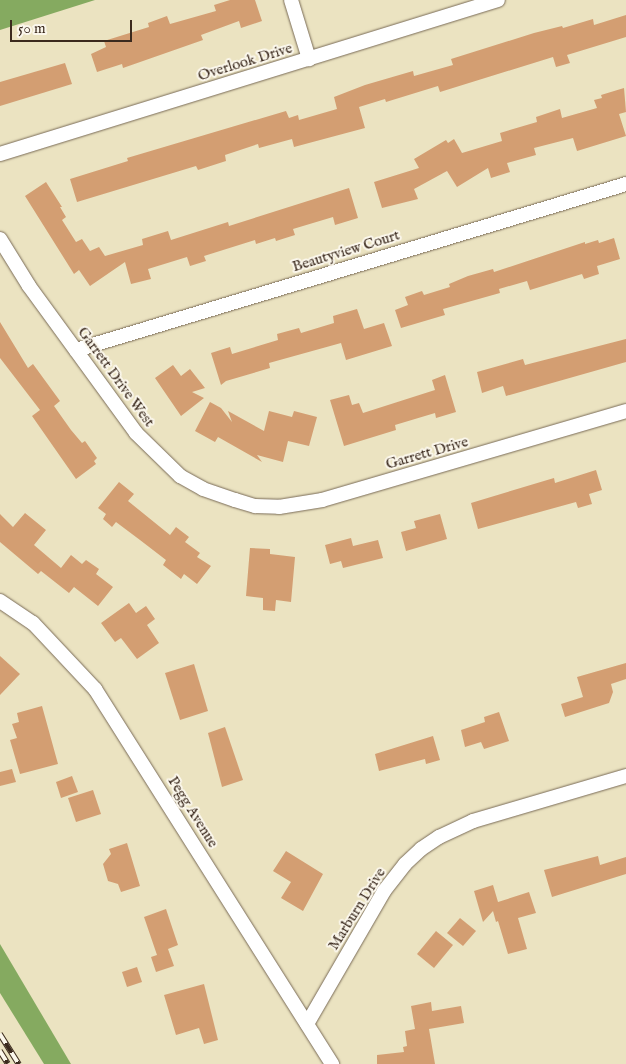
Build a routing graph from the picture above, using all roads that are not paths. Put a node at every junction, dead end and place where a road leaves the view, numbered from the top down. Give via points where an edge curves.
1 (291, 0) edge
2 (498, 0) edge
3 (309, 59) junction
4 (0, 154) edge
5 (626, 184) edge
6 (0, 240) edge
7 (76, 350) junction
8 (626, 411) edge
9 (235, 500) joint
10 (0, 601) edge
11 (626, 776) edge
12 (307, 1024) junction
13 (332, 1064) edge

1 - 3 street
2 - 3 street, Overlook Drive
3 - 4 street, Overlook Drive
5 - 7 street, Beautyview Court
6 - 7 street, Garrett Drive West
7 - 9 street, Garrett Drive West via 136,433 156,455 180,476 203,489
8 - 9 street, Garrett Drive via 314,502 279,507 255,506
10 - 12 street, Pegg Avenue via 33,623 95,689
11 - 12 street, Marburn Drive via 473,821 421,849 384,891
12 - 13 street, Pegg Avenue

